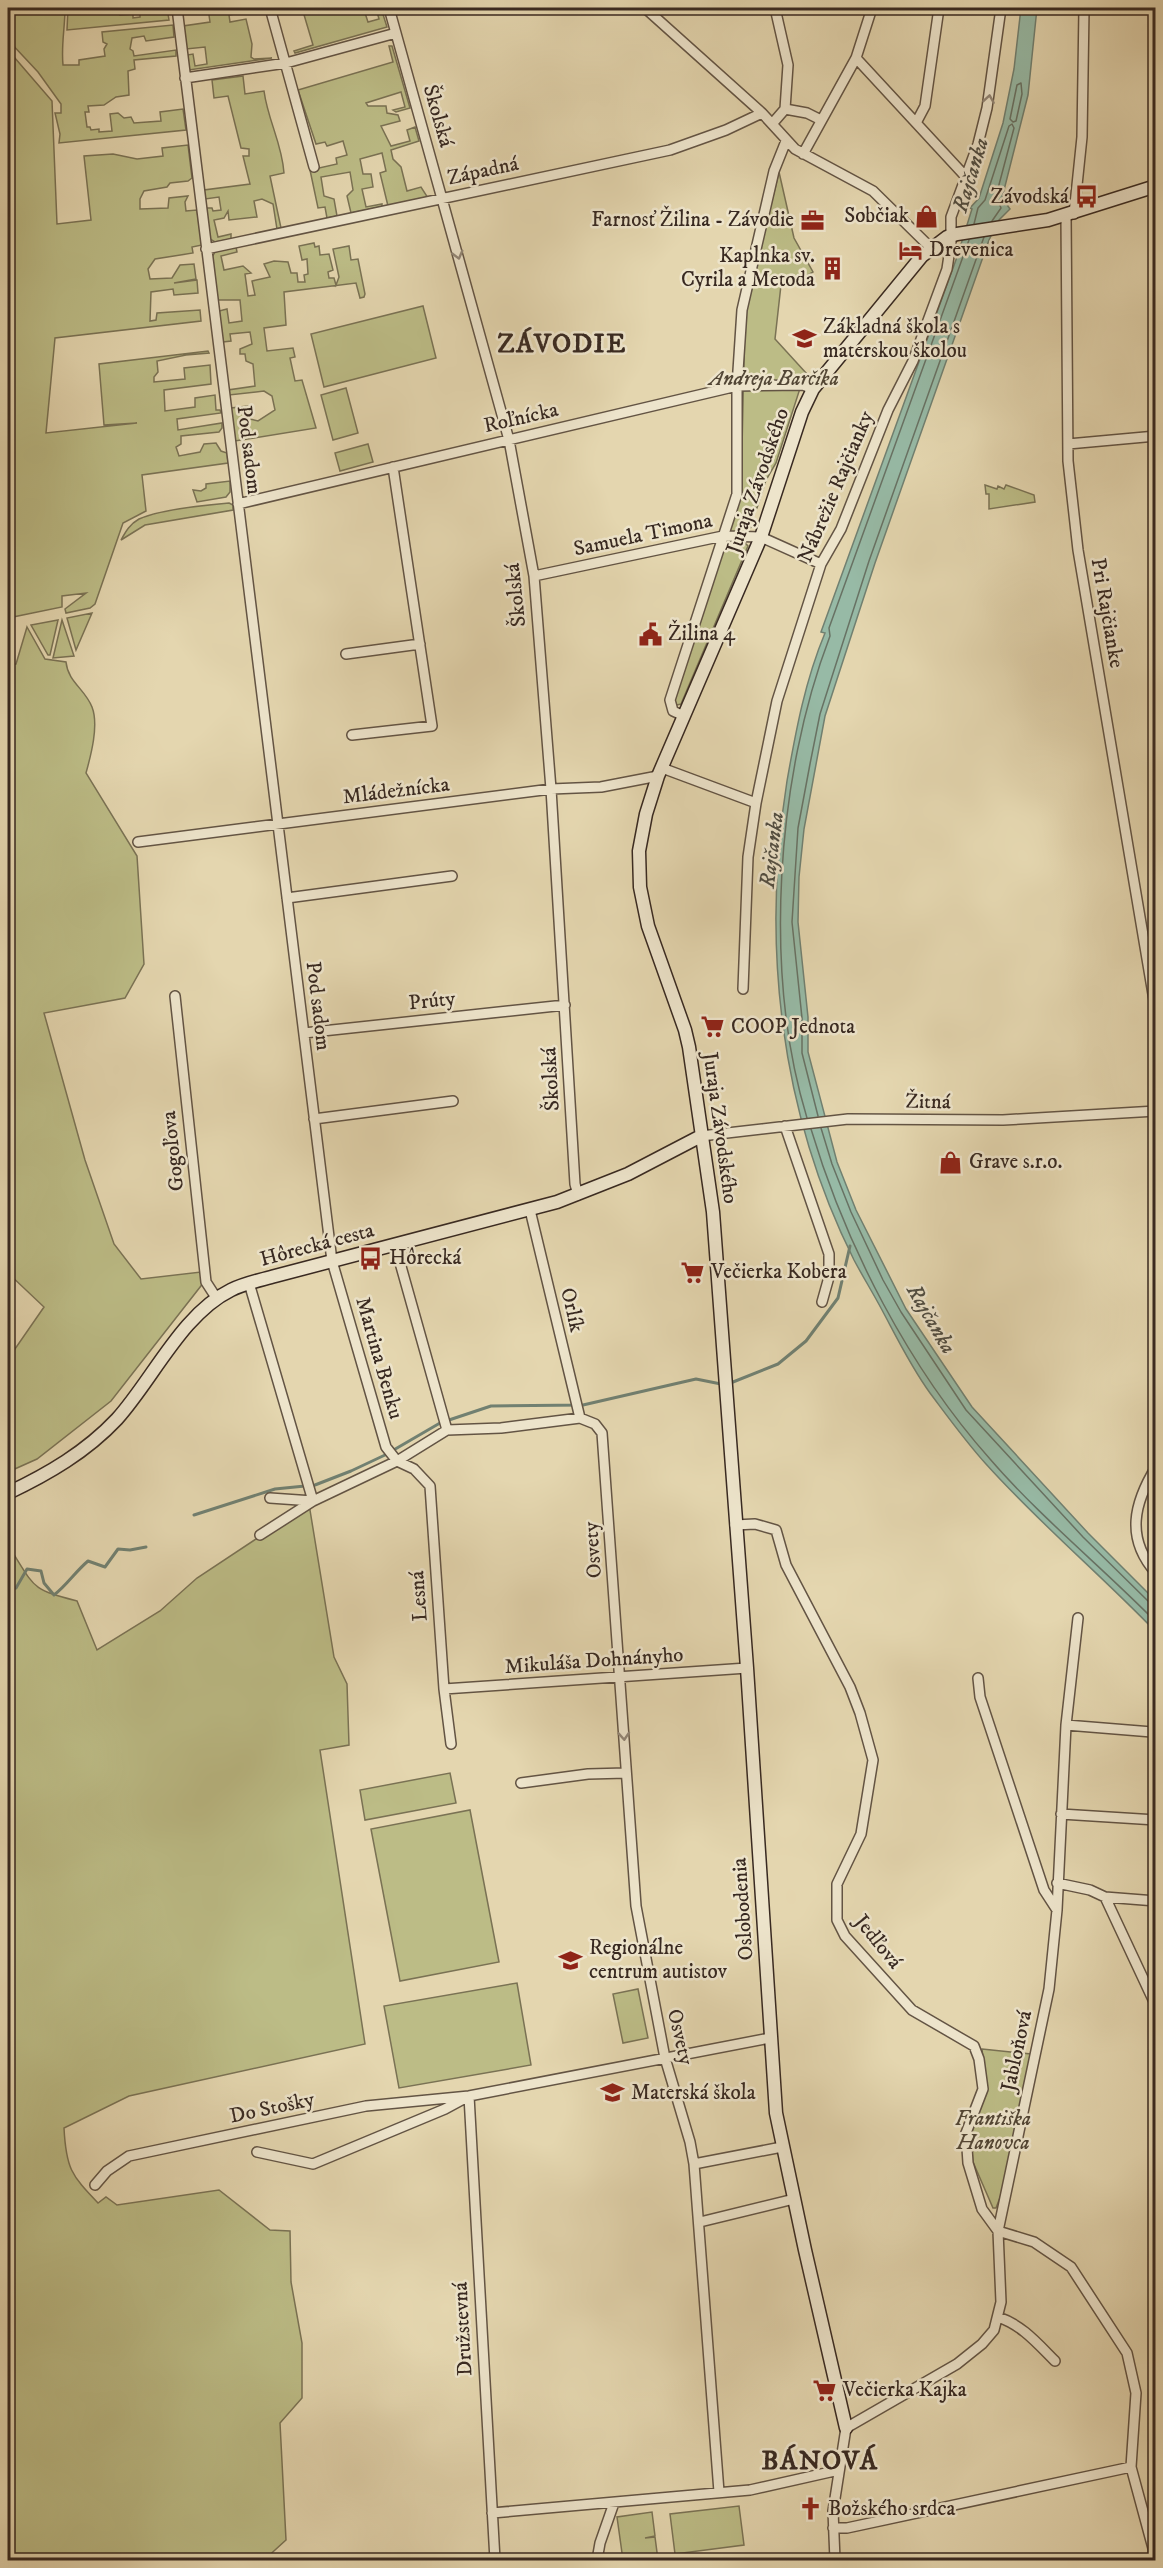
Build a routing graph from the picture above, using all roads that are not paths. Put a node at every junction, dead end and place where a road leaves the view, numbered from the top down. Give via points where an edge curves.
1 (177, 8) edge
2 (270, 8) edge
3 (389, 8) edge
4 (645, 8) edge
5 (775, 8) edge
6 (872, 8) edge
7 (939, 8) edge
8 (1001, 8) edge
9 (1084, 9) dead end
10 (396, 33) junction
11 (856, 58) junction
12 (285, 63) junction
13 (185, 78) junction
14 (785, 109) junction
15 (762, 113) junction
16 (821, 120) junction
17 (916, 123) junction
18 (772, 124) junction
19 (786, 141) junction
20 (803, 154) junction
21 (314, 167) dead end
22 (966, 177) junction
23 (1155, 186) edge
24 (442, 198) junction
25 (1070, 215) junction
26 (955, 234) junction
27 (931, 248) junction
28 (206, 249) junction
29 (737, 386) junction
30 (813, 389) junction
31 (1155, 436) edge
32 (509, 440) junction
33 (1068, 444) junction
34 (393, 467) junction
35 (238, 504) junction
36 (723, 536) junction
37 (761, 537) junction
38 (821, 564) junction
39 (534, 576) junction
40 (420, 644) junction
41 (346, 654) dead end
42 (684, 716) junction
43 (352, 735) dead end
44 (660, 772) junction
45 (551, 789) junction
46 (756, 803) junction
47 (278, 825) junction
48 (138, 842) dead end
49 (452, 876) dead end
50 (287, 898) junction
51 (742, 989) dead end
52 (175, 996) dead end
53 (565, 1005) junction
54 (1155, 1012) edge
55 (304, 1033) junction
56 (453, 1101) dead end
57 (1155, 1111) edge
58 (314, 1119) junction
59 (789, 1125) junction
60 (701, 1136) junction
61 (578, 1195) junction
62 (530, 1210) junction
63 (395, 1245) junction
64 (332, 1261) junction
65 (249, 1283) junction
66 (217, 1299) junction
67 (822, 1302) dead end
68 (726, 1385) joint
69 (578, 1409) junction
70 (445, 1424) junction
71 (391, 1455) junction
72 (1155, 1467) edge
73 (8, 1493) edge
74 (270, 1498) dead end
75 (313, 1501) junction
76 (735, 1525) junction
77 (260, 1535) dead end
78 (1155, 1573) edge
79 (1078, 1617) dead end
80 (747, 1668) junction
81 (620, 1677) junction
82 (978, 1678) dead end
83 (444, 1689) junction
84 (1066, 1725) junction
85 (1152, 1732) dead end
86 (451, 1744) dead end
87 (626, 1773) junction
88 (521, 1783) dead end
89 (1061, 1814) junction
90 (1155, 1820) edge
91 (1057, 1883) junction
92 (1105, 1898) junction
93 (1155, 1901) edge
94 (1057, 1910) junction
95 (1155, 2006) edge
96 (770, 2038) junction
97 (665, 2058) junction
98 (469, 2096) junction
99 (782, 2147) junction
100 (257, 2152) dead end
101 (694, 2164) junction
102 (95, 2185) dead end
103 (794, 2199) junction
104 (700, 2222) junction
105 (998, 2231) junction
106 (998, 2317) junction
107 (1054, 2361) dead end
108 (846, 2428) junction
109 (1131, 2467) junction
110 (839, 2470) junction
111 (719, 2492) junction
112 (614, 2503) junction
113 (492, 2513) junction
114 (833, 2528) junction
115 (1153, 2553) edge
116 (495, 2560) edge
117 (597, 2560) edge
118 (836, 2560) edge

1 - 13 street, Pod sadom
2 - 12 street
3 - 10 street, Školská
4 - 15 street
5 - 14 street via 788,65
6 - 11 street
7 - 17 street via 925,106
22 -> 8 street, Nábrežie Rajčianky via 987,108
9 - 25 street, Pri Rajčianke via 1082,137
10 - 12 street
10 - 24 street, Školská
11 - 16 street
11 - 17 street
12 - 13 street
12 - 21 street
13 - 28 street, Pod sadom
14 - 16 street
14 - 18 street
15 - 18 street
15 - 24 street, Západná via 670,150
16 - 20 street
17 - 22 street
18 - 19 street
19 - 20 street
19 - 29 street, Juraja Závodského via 774,171 742,310
20 - 27 street via 873,191
22 - 26 street, Nábrežie Rajčianky via 951,217
23 - 25 street
24 - 28 street, Západná
24 -> 32 street, Školská
25 - 26 street
25 - 33 street, Pri Rajčianke
26 - 27 street, Juraja Závodského
26 - 38 street, Nábrežie Rajčianky via 947,268 913,361 888,410 841,529
27 - 30 street, Juraja Závodského
28 - 35 street, Pod sadom
29 - 30 street, Roľnícka via 803,385
29 - 32 street, Roľnícka
29 - 36 street, Juraja Závodského via 736,494
30 - 37 street, Juraja Závodského
31 - 33 street
32 - 34 street, Roľnícka
32 - 39 street, Školská
33 - 54 street, Pri Rajčianke via 1077,539
34 - 35 street, Roľnícka
34 - 40 street
35 - 47 street, Pod sadom
36 - 37 street, Samuela Timona
36 - 39 street, Samuela Timona
36 - 42 street, Juraja Závodského via 670,700 673,711
37 - 38 street
37 - 42 street, Juraja Závodského
38 - 46 street, Nábrežie Rajčianky via 777,701
39 - 45 street, Školská
40 - 41 street
40 - 43 street via 432,726
42 - 44 street, Juraja Závodského
44 - 45 street, Mládežnícka via 601,787
44 - 46 street
44 - 60 street, Juraja Závodského via 641,832 640,887 654,945 685,1030
45 - 47 street, Mládežnícka
45 - 53 street, Školská
46 - 51 street, Nábrežie Rajčianky via 748,857
47 - 48 street, Mládežnícka
47 - 50 street, Pod sadom
49 - 50 street
50 - 55 street, Pod sadom
52 - 66 street, Gogoľova via 206,1282
53 - 55 street, Prúty
53 - 61 street, Školská
55 - 58 street, Pod sadom
56 - 58 street
57 - 59 street, Žitná via 1003,1120 838,1120
58 - 64 street, Pod sadom
59 - 60 street, Žitná
59 - 67 street via 829,1254 829,1277
60 - 61 street, Hôrecká cesta
60 - 68 street, Juraja Závodského via 713,1212
61 - 62 street, Hôrecká cesta
62 - 63 street, Hôrecká cesta
62 - 69 street, Orlík
63 - 64 street, Hôrecká cesta
63 - 70 street
64 - 65 street, Hôrecká cesta
64 - 71 street, Martina Benku
65 - 66 street, Hôrecká cesta
65 - 75 street
66 - 73 street, Hôrecká cesta via 189,1323 116,1420 86,1448
68 - 76 street, Oslobodenia
69 - 70 street via 501,1428
69 - 81 street, Osvety via 602,1433
70 - 71 street
71 - 75 street
71 - 83 street, Lesná via 414,1469 430,1486
72 - 78 street via 1135,1517 1140,1545
74 - 75 street
75 - 77 street
76 - 80 street, Oslobodenia
76 - 105 street, Jedľová via 755,1524 776,1530 786,1565 860,1713 873,1760 861,1834 837,1884 837,1920 845,1936 912,2010 974,2046 983,2090 966,2133 968,2163 982,2209
79 - 84 street, Jabloňová
80 - 81 street, Mikuláša Dohnányho
80 - 96 street, Oslobodenia
81 - 83 street, Mikuláša Dohnányho
81 -> 87 street, Osvety
82 - 94 street via 980,1696 1044,1890
83 - 86 street, Lesná
84 - 85 street
84 - 89 street, Jabloňová
87 - 88 street
87 - 97 street, Osvety via 637,1914
89 - 90 street
89 - 91 street, Jabloňová
91 - 92 street via 1090,1890
91 - 94 street, Jabloňová
92 - 93 street
92 - 95 street
94 - 105 street, Jabloňová via 1049,1989
96 - 97 street, Do Stošky
96 - 99 street, Oslobodenia
97 - 98 street, Do Stošky
97 - 101 street, Osvety
98 - 100 street, Do Stošky via 313,2164
98 - 102 street, Do Stošky via 366,2106 129,2156
98 - 113 street, Družstevná
99 - 101 street
99 - 103 street, Oslobodenia
101 - 104 street, Osvety
103 - 104 street
103 - 108 street, Oslobodenia
104 - 111 street, Osvety
105 - 106 street
105 - 109 street via 1034,2242 1071,2267 1121,2341 1136,2392
106 - 107 street via 1025,2331
106 - 108 street via 994,2330 982,2344 957,2364
108 - 110 street
109 - 114 street
109 - 115 street
110 - 111 street via 750,2490
110 - 114 street
111 - 112 street
112 - 113 street
112 - 117 street
113 - 116 street, Družstevná
114 - 118 street

